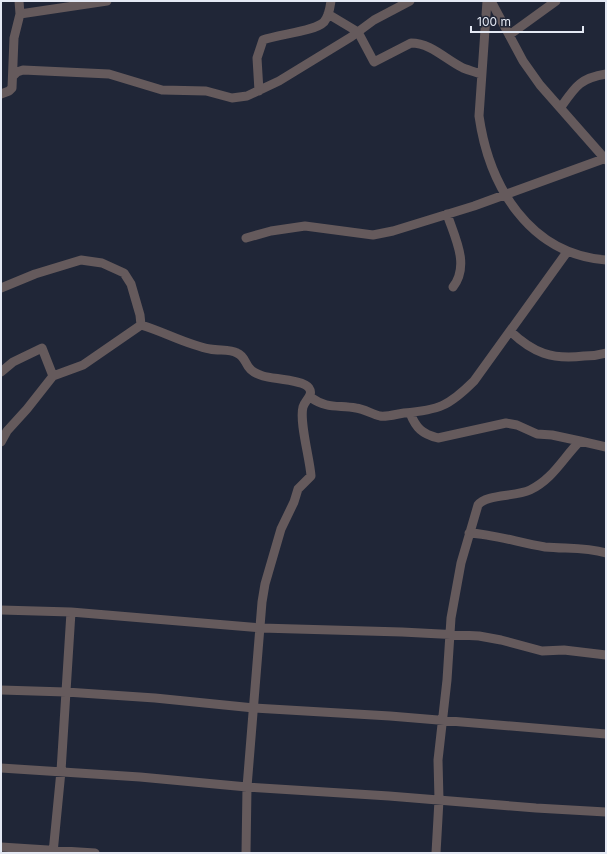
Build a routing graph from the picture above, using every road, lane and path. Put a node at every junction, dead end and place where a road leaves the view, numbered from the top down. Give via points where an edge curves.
1 (19, 1) edge
2 (107, 1) edge
3 (331, 1) edge
4 (410, 1) edge
5 (487, 1) edge
6 (491, 1) edge
7 (556, 1) edge
8 (89, 2) edge
9 (20, 14) junction
10 (328, 14) junction
11 (358, 32) junction
12 (509, 35) junction
13 (481, 74) junction
14 (606, 74) edge
15 (14, 75) junction
16 (259, 91) junction
17 (1, 94) edge
18 (561, 107) junction
19 (606, 159) edge
20 (506, 193) junction
21 (447, 214) junction
22 (246, 238) dead end
23 (567, 252) junction
24 (606, 260) edge
25 (453, 287) dead end
26 (1, 288) edge
27 (141, 325) junction
28 (510, 330) junction
29 (606, 353) edge
30 (1, 372) edge
31 (53, 376) junction
32 (310, 397) junction
33 (410, 413) junction
34 (580, 441) junction
35 (1, 442) edge
36 (606, 447) edge
37 (468, 533) junction
38 (606, 553) edge
39 (1, 610) edge
40 (71, 612) junction
41 (261, 628) junction
42 (450, 635) junction
43 (606, 655) edge
44 (1, 690) edge
45 (66, 692) junction
46 (254, 708) junction
47 (443, 721) junction
48 (606, 734) edge
49 (1, 768) edge
50 (61, 771) junction
51 (247, 787) junction
52 (439, 800) junction
53 (606, 812) edge
54 (1, 847) edge
55 (53, 852) edge
56 (95, 853) edge
57 (246, 853) edge
58 (436, 853) edge

1 - 9 street
2 - 8 street
3 - 10 street
4 - 11 street via 374,20
5 - 13 street
6 - 12 street
7 - 12 street
8 - 9 street
9 - 15 street via 14,38
10 - 11 street
10 - 16 street via 324,22 317,26 263,40 257,58
11 - 13 street via 374,62 411,43 417,43 463,68
11 - 16 street
12 - 18 street via 532,73
13 - 20 street via 482,133 492,169
14 - 18 street via 585,79 576,86
15 - 16 street via 23,70 109,74 162,90 206,91 232,98
15 - 17 street via 12,88
18 - 19 street
19 - 20 street
20 - 21 street
20 - 23 street via 530,227 548,242
21 - 22 street via 373,235 305,226 270,231
21 - 25 street via 461,264 460,274
23 - 24 street
23 - 28 street
26 - 27 street via 81,260 102,263 124,273 131,284
27 - 31 street via 83,365
27 - 32 street via 210,350 238,353 253,373 309,386
28 - 29 street via 519,339 552,357
28 - 33 street via 485,367 461,394 443,406
30 - 31 street via 13,362 42,348
31 - 35 street via 7,431
32 - 33 street via 321,404 358,408 382,416
32 - 41 street via 303,408 311,476 298,489 281,529 265,584
33 - 34 street via 419,430 427,436 438,438 506,422 537,434
34 - 36 street
34 - 37 street via 553,474 540,484 520,494 481,500
37 - 38 street via 545,547 580,548
37 - 42 street via 455,590
39 - 40 street
40 - 41 street
40 - 45 street
41 - 42 street
41 - 46 street
42 - 43 street via 501,640 542,651 564,650
42 - 47 street
44 - 45 street
45 - 46 street
45 - 50 street
46 - 47 street
46 - 51 street
47 - 48 street
47 - 52 street via 438,760
49 - 50 street
50 - 51 street
50 - 55 street
51 - 52 street
51 - 57 street
52 - 53 street
52 - 58 street
54 - 55 street
55 - 56 street

